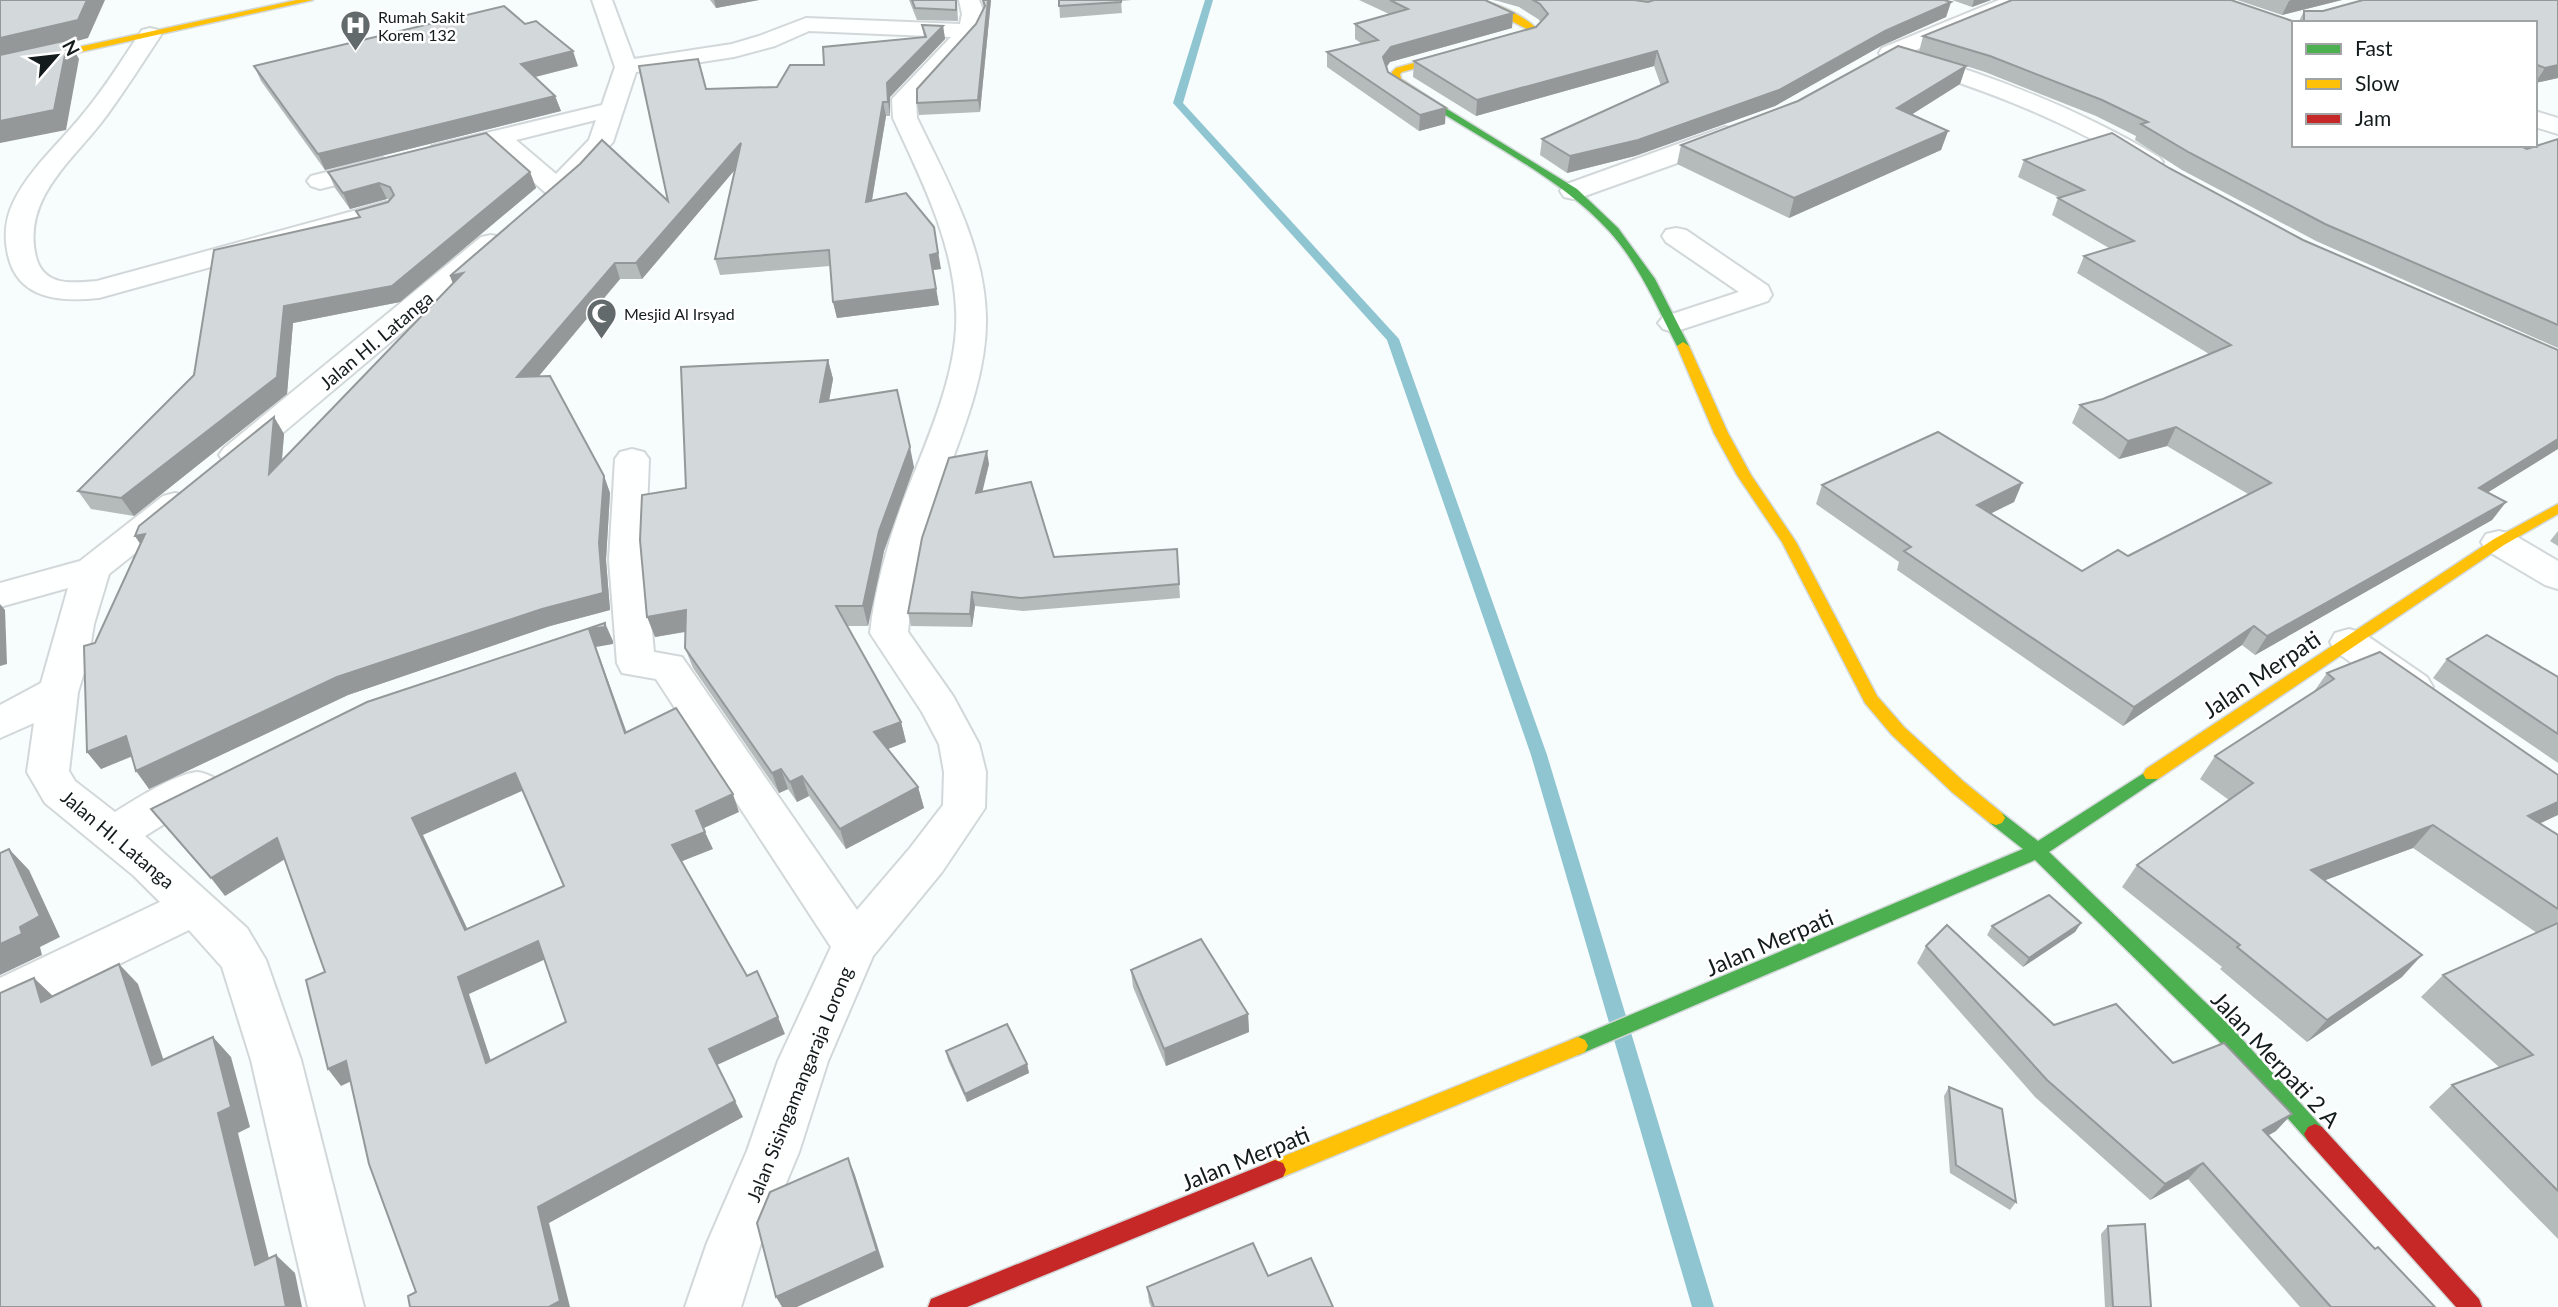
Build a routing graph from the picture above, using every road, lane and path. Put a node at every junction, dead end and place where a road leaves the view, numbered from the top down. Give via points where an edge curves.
1 (232, 0) edge
2 (309, 0) edge
3 (602, 0) edge
4 (827, 0) edge
5 (1475, 0) edge
6 (2019, 0) edge
7 (967, 16) edge
8 (806, 24) junction
9 (150, 35) junction
10 (0, 51) edge
11 (626, 67) junction
12 (0, 68) edge
13 (613, 108) junction
14 (1741, 128) edge
15 (497, 137) junction
16 (306, 156) edge
17 (2172, 177) edge
18 (320, 181) junction
19 (555, 187) junction
20 (1573, 191) junction
21 (386, 210) edge
22 (341, 221) junction
23 (1676, 236) dead end
24 (1673, 323) junction
25 (632, 459) dead end
26 (2558, 508) edge
27 (2499, 542) junction
28 (93, 569) junction
29 (2558, 576) edge
30 (0, 595) edge
31 (2349, 642) junction
32 (58, 692) junction
33 (2448, 711) edge
34 (0, 723) edge
35 (228, 774) edge
36 (112, 835) junction
37 (2037, 851) junction
38 (195, 906) junction
39 (855, 945) junction
40 (0, 1001) edge
41 (336, 1307) edge
42 (713, 1307) edge
43 (939, 1307) edge
44 (2471, 1307) edge

1 - 10 street
2 - 9 street
3 - 11 street
4 - 8 street
5 - 20 street, Jalan Merpati 2 A via 1533,29 1399,70 1395,77
6 - 17 street via 1960,13 1879,60 1976,79 2085,123
7 - 8 street
7 - 39 street, Jalan Sisingamangaraja Lorong via 947,55 904,99 903,108 964,257 971,334 954,412 918,506 897,579 889,633 959,744 965,772 964,808
8 - 11 street via 734,50
9 - 12 street
9 - 22 street via 92,120 31,194 18,220 19,251 27,271 46,288 69,292 99,289
11 - 13 street, Jalan HI. Latanga
13 - 15 street
13 - 19 street, Jalan HI. Latanga via 595,150
14 - 20 street
15 - 18 street
15 - 19 street
16 - 18 street
18 - 22 street
19 - 28 street, Jalan HI. Latanga via 216,472
20 - 24 street, Jalan Merpati 2 A via 1614,230
21 - 22 street
23 - 24 street via 1758,295
24 - 37 street, Jalan Merpati 2 A via 1721,433 1795,553 1871,699 1958,787
25 - 39 street via 627,560 616,624 636,663 668,667
26 - 27 street, Jalan Merpati
27 - 29 street
27 - 31 street, Jalan Merpati
28 - 30 street
28 - 32 street, Jalan HI. Latanga
31 - 33 street
31 - 37 street, Jalan Merpati
32 - 34 street
32 - 36 street, Jalan HI. Latanga via 48,772 60,792
35 - 36 street via 159,806
36 - 38 street, Jalan HI. Latanga
37 - 43 street, Jalan Merpati via 1717,989
37 - 44 street, Jalan Merpati 2 A via 2224,1033
38 - 40 street
38 - 41 street, Jalan HI. Latanga via 243,960 276,1059
39 - 42 street, Jalan Sisingamangaraja Lorong via 803,1061

